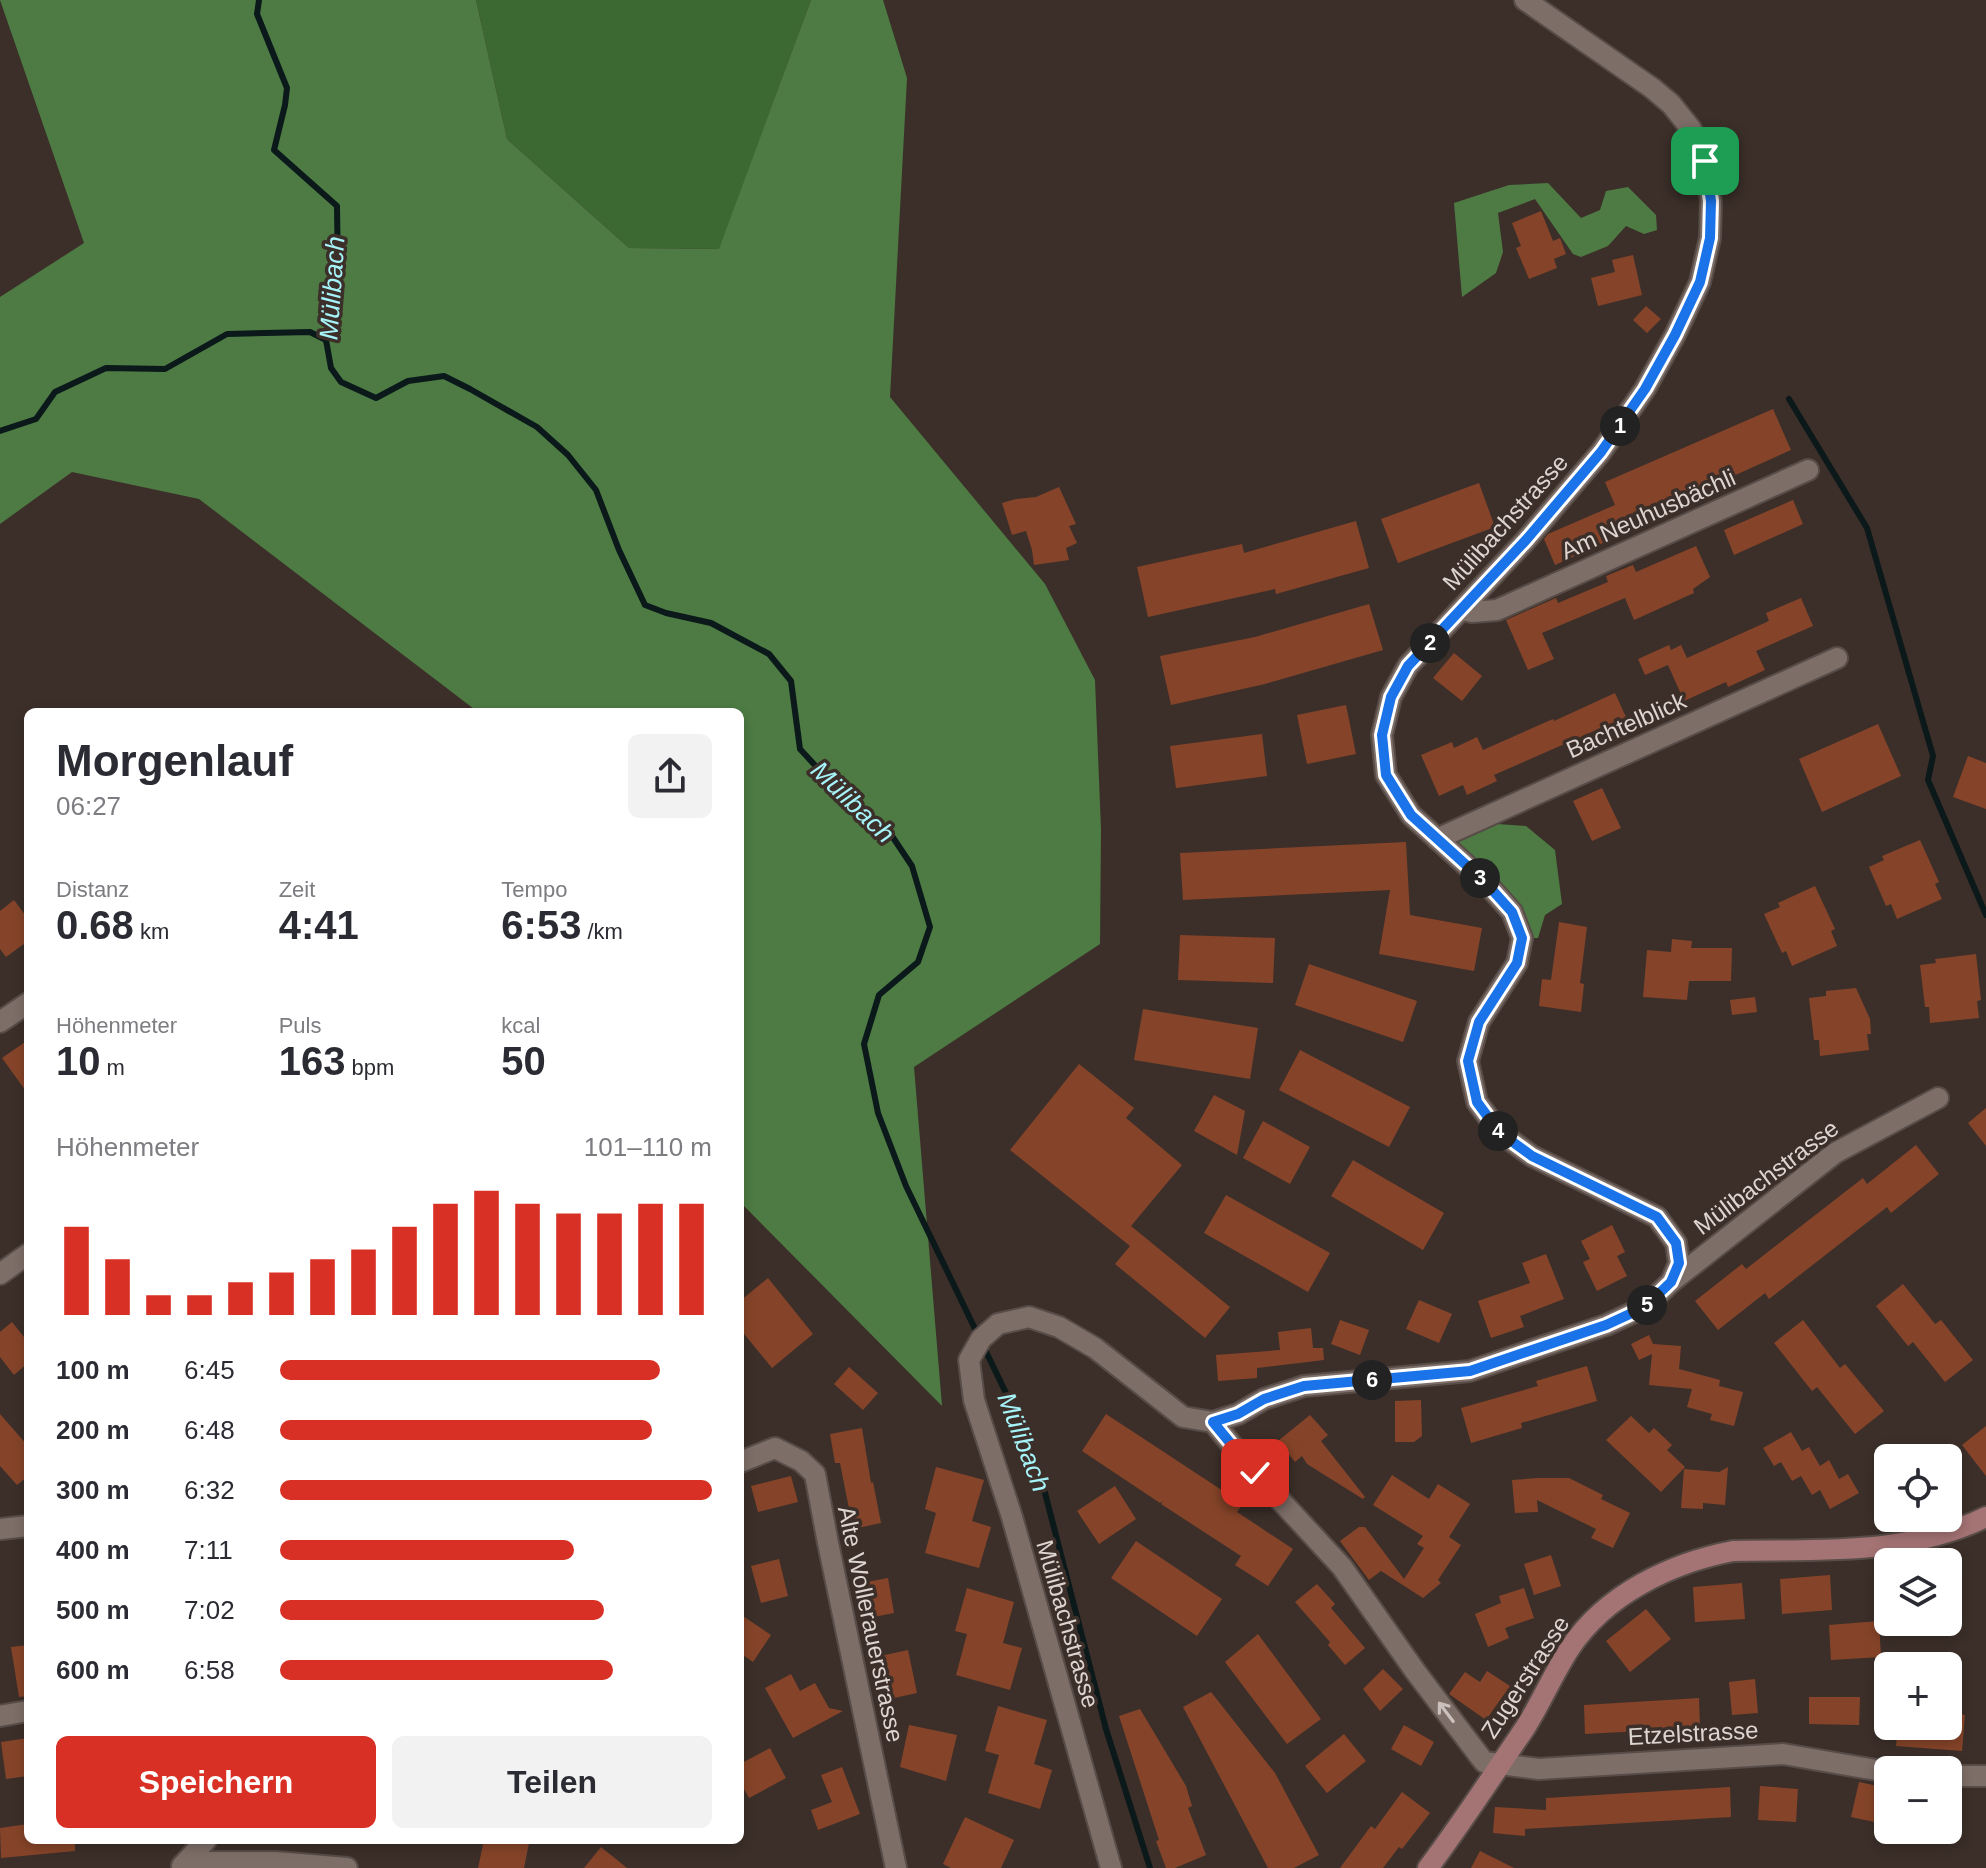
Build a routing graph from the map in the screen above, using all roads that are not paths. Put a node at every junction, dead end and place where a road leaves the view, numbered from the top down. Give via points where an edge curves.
1 (1525, 0) edge
2 (1808, 470) dead end
3 (1462, 610) junction
4 (1837, 658) dead end
5 (1437, 839) junction
6 (24, 1006) edge
7 (0, 1022) edge
8 (1938, 1098) dead end
9 (24, 1257) edge
10 (0, 1274) edge
11 (1671, 1282) junction
12 (1213, 1422) junction
13 (744, 1460) edge
14 (1986, 1517) edge
15 (24, 1526) edge
16 (0, 1529) edge
17 (24, 1712) edge
18 (0, 1716) edge
19 (1499, 1764) junction
20 (1874, 1770) edge
21 (1962, 1776) edge
22 (1986, 1776) edge
23 (202, 1844) edge
24 (184, 1865) edge
25 (347, 1868) edge
26 (896, 1868) edge
27 (1111, 1868) edge
28 (1428, 1868) edge

1 - 3 street, Mülibachstrasse via 1652,88 1691,129 1705,161 1710,238 1700,282 1645,389 1601,452
2 - 3 street, Am Neuhusbächli via 1497,610
3 - 5 street, Mülibachstrasse via 1408,666 1391,697 1382,735 1386,775 1411,815
4 - 5 street, Bachtelblick
5 - 11 street, Mülibachstrasse via 1512,912 1522,938 1517,963 1479,1022 1468,1061 1477,1102 1499,1132 1532,1156 1657,1217 1676,1243 1679,1263
6 - 7 street
8 - 11 street, Mülibachstrasse via 1835,1153
9 - 10 street
11 - 12 street, Mülibachstrasse via 1645,1307 1606,1325 1470,1371 1304,1386
19 -> 12 street via 1484,1762 1342,1567
12 - 27 street, Mülibachstrasse via 1183,1417 1095,1348 1029,1317 998,1324 969,1360 974,1400
13 - 26 street, Alte Wollerauerstrasse via 775,1448 815,1474
14 - 19 main road, Zugerstrasse via 1904,1544 1733,1551 1663,1572 1622,1596 1570,1647
15 - 16 street
17 - 18 street
19 - 20 street, Etzelstrasse via 1539,1769 1783,1754
19 - 28 main road, Zugerstrasse
21 - 22 street
23 - 24 street
24 - 25 street via 276,1862

